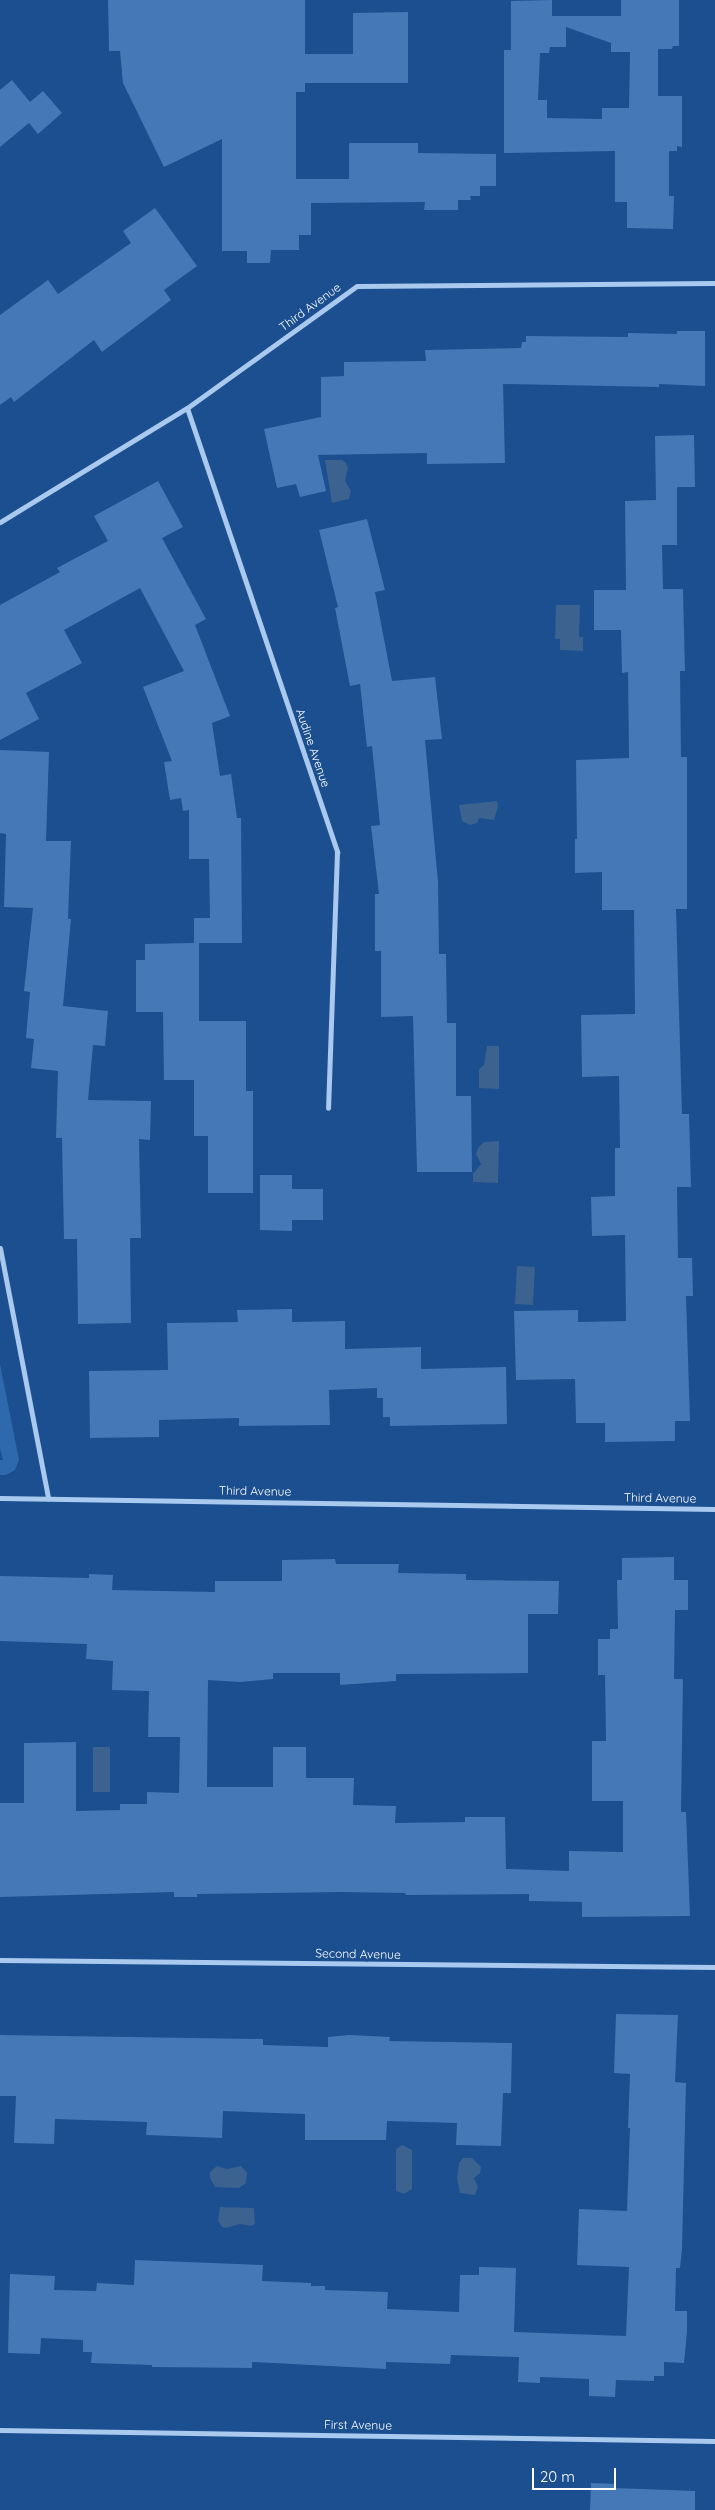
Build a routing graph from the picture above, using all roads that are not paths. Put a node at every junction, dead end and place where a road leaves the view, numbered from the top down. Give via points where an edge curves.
1 (715, 283) edge
2 (187, 408) junction
3 (0, 522) edge
4 (328, 1108) dead end
5 (0, 1248) edge
6 (0, 1498) edge
7 (48, 1498) junction
8 (715, 1509) edge
9 (0, 1960) edge
10 (715, 1967) edge
11 (0, 2430) edge
12 (715, 2441) edge

1 - 2 street, Third Avenue via 357,286
2 - 3 street, Third Avenue
2 - 4 street, Audine Avenue via 337,852
5 - 7 street
6 - 7 street, Third Avenue
7 - 8 street, Third Avenue
9 - 10 street, Second Avenue
11 - 12 street, First Avenue

